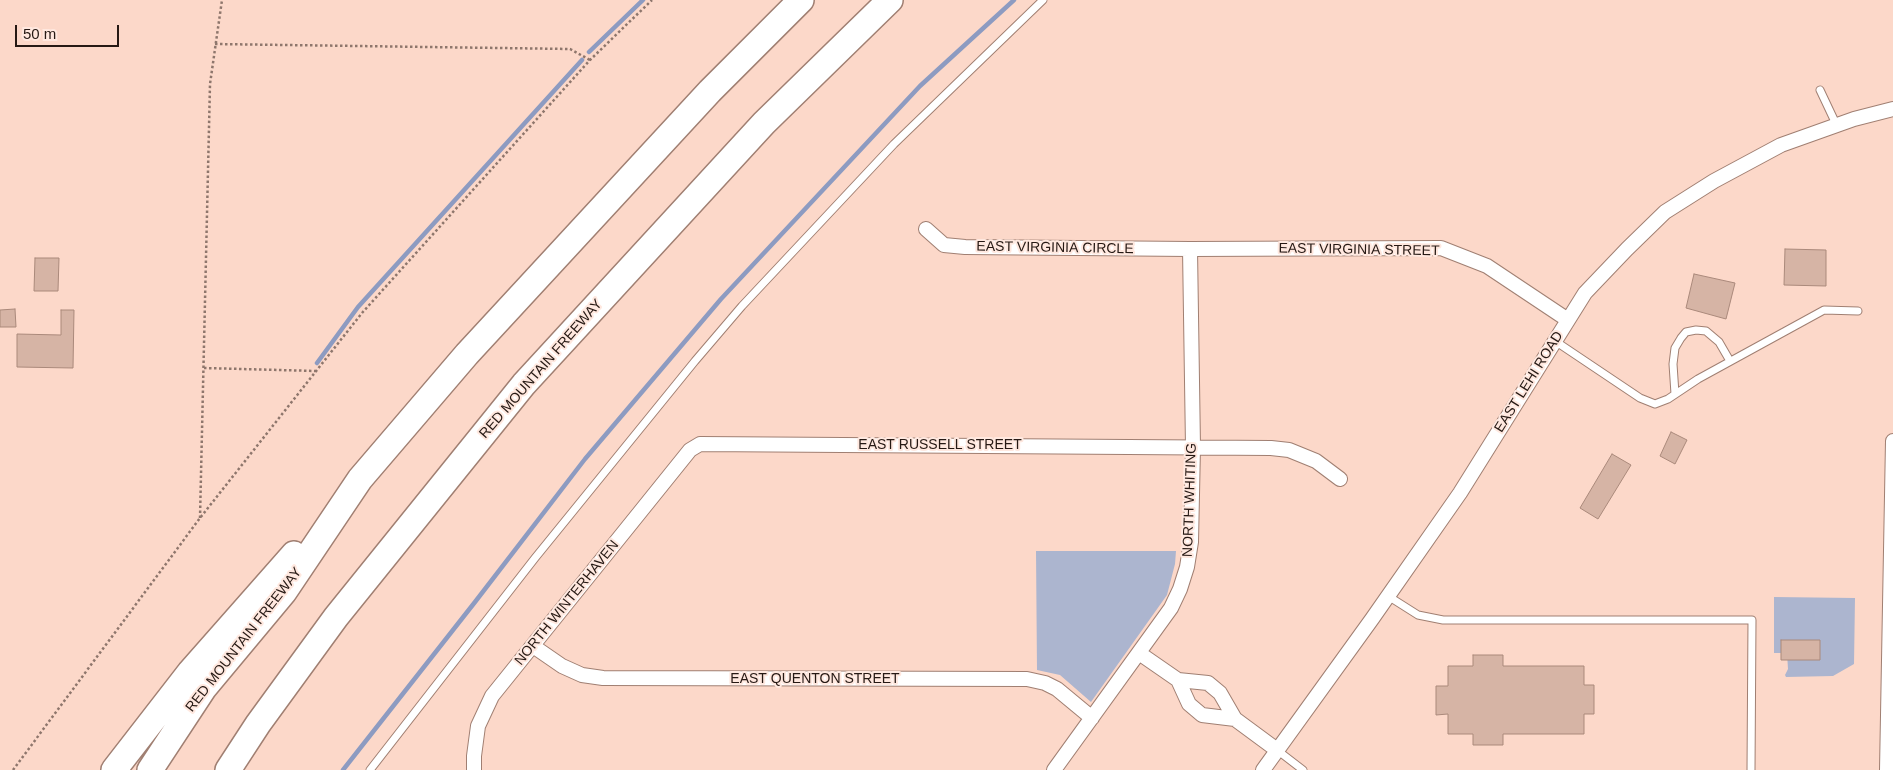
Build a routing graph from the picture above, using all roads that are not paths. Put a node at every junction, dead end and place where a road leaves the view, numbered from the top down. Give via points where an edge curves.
1 (802, 0) edge
2 (890, 0) edge
3 (1043, 0) edge
4 (1820, 90) dead end
5 (1893, 109) edge
6 (1837, 126) junction
7 (926, 229) dead end
8 (1190, 249) junction
9 (1858, 311) dead end
10 (1568, 320) junction
11 (1554, 341) junction
12 (1730, 361) junction
13 (1676, 394) junction
14 (1893, 441) edge
15 (1193, 447) junction
16 (690, 450) joint
17 (360, 479) junction
18 (1340, 479) dead end
19 (1388, 596) junction
20 (1891, 604) edge
21 (533, 646) junction
22 (1139, 653) junction
23 (1178, 680) junction
24 (1092, 718) junction
25 (1234, 719) junction
26 (1277, 750) junction
27 (114, 770) edge
28 (150, 770) edge
29 (228, 770) edge
30 (370, 770) edge
31 (474, 770) edge
32 (1054, 770) edge
33 (1262, 770) edge
34 (1303, 770) edge
35 (1751, 770) edge
36 (1887, 770) edge

1 - 17 highway, RED MOUNTAIN FREEWAY via 710,90 467,354
2 - 29 highway, RED MOUNTAIN FREEWAY via 764,123 524,384 336,616
3 - 30 lane via 900,138 742,306 535,558
4 - 6 lane
5 - 6 street, EAST LEHI ROAD
6 - 10 street, EAST LEHI ROAD via 1781,145 1665,212 1585,293
7 - 8 street, EAST VIRGINIA CIRCLE via 944,245 965,247
8 - 10 street, EAST VIRGINIA STREET via 1441,248 1487,266
8 - 15 street, NORTH WHITING
9 - 12 lane via 1824,310
10 - 11 street, EAST LEHI ROAD
11 - 13 lane via 1640,398 1655,404
11 - 19 street, EAST LEHI ROAD via 1460,493
12 - 13 lane
12 - 13 lane via 1719,342 1706,331 1686,332 1676,348 1673,364
14 - 20 street
15 - 16 street, EAST RUSSELL STREET via 717,443 700,444
15 - 18 street, EAST RUSSELL STREET via 1289,450 1316,461
15 - 22 street, NORTH WHITING via 1191,542 1187,567 1171,608
16 - 21 street, NORTH WINTERHAVEN
17 - 27 highway via 190,672
17 - 28 highway, RED MOUNTAIN FREEWAY via 284,592 204,688
19 - 26 street, EAST LEHI ROAD
19 - 35 lane via 1418,615 1443,620 1752,620
20 - 36 street
21 - 24 street, EAST QUENTON STREET via 562,666 582,675 603,678 1027,679 1057,689
21 - 31 street, NORTH WINTERHAVEN via 492,696 478,726
22 - 23 street
22 - 24 street, NORTH WHITING
23 - 25 street via 1208,683 1220,693
23 - 25 street via 1189,704 1202,715
24 - 32 street, NORTH WHITING
25 - 26 street
26 - 33 street, EAST LEHI ROAD
26 - 34 lane

